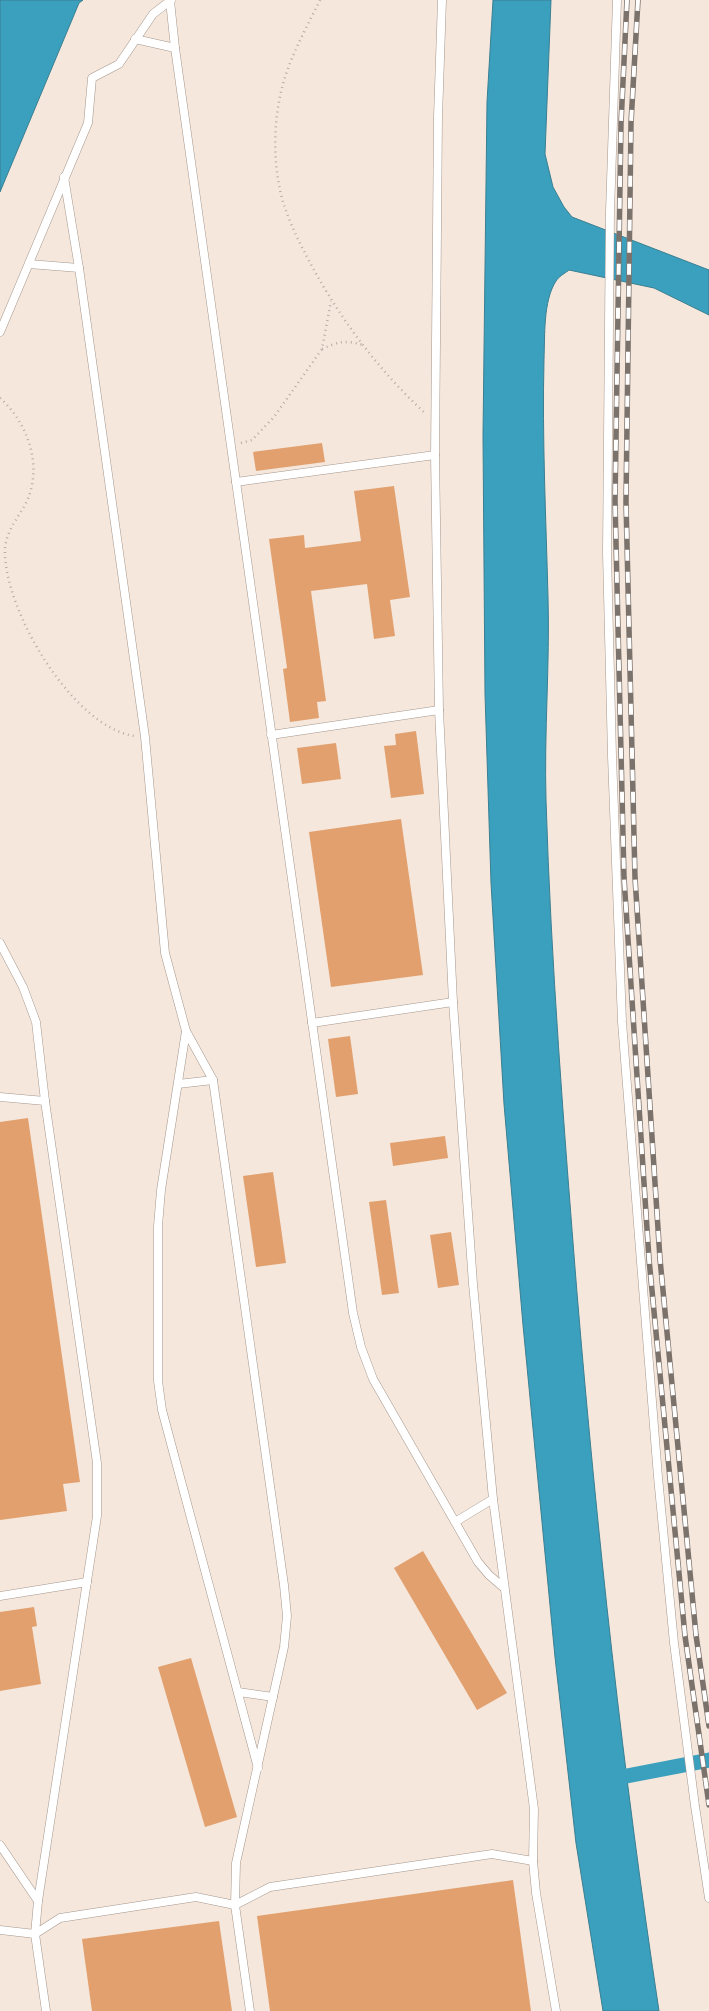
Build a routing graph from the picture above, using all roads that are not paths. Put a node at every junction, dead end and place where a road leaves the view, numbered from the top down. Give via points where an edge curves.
1 (442, 0) edge
2 (617, 0) edge
3 (170, 1) edge
4 (135, 39) junction
5 (174, 48) junction
6 (64, 177) junction
7 (28, 264) junction
8 (80, 268) junction
9 (0, 332) edge
10 (435, 455) junction
11 (236, 482) junction
12 (439, 710) junction
13 (271, 735) junction
14 (0, 943) edge
15 (453, 1002) junction
16 (312, 1023) junction
17 (186, 1031) junction
18 (213, 1080) junction
19 (178, 1084) junction
20 (0, 1097) edge
21 (45, 1101) junction
22 (493, 1499) junction
23 (455, 1522) junction
24 (87, 1582) junction
25 (504, 1587) junction
26 (0, 1596) edge
27 (238, 1692) junction
28 (273, 1697) junction
29 (258, 1768) junction
30 (0, 1845) edge
31 (533, 1861) junction
32 (709, 1898) edge
33 (38, 1901) junction
34 (235, 1905) junction
35 (0, 1930) edge
36 (35, 1934) junction
37 (46, 2011) edge
38 (250, 2011) edge
39 (556, 2011) edge

1 - 10 lane
2 - 32 lane via 610,212 607,553 622,1022 658,1477 684,1733
3 - 4 lane via 153,14
3 - 5 lane
4 - 5 lane
4 - 6 lane via 119,64 92,78 88,123
5 - 11 lane
6 - 7 lane
6 - 8 lane
7 - 8 lane
7 - 9 lane
8 - 17 lane via 145,738 165,953
10 - 11 lane
10 - 12 lane
11 - 13 lane
12 - 13 lane
12 - 15 lane
13 - 16 lane
14 - 21 lane via 27,996 36,1022
15 - 16 lane
15 - 22 lane via 473,1284
16 - 23 lane via 353,1313 361,1347 373,1379
17 - 18 lane
17 - 19 lane
18 - 19 lane
18 - 28 lane via 284,1585 287,1616 284,1647
19 - 27 lane via 158,1226 158,1381 168,1439
20 - 21 lane
21 - 24 lane via 98,1463 97,1516
22 - 23 lane
22 - 25 lane
23 - 25 lane via 478,1562
24 - 26 lane
24 - 33 lane
25 - 31 lane via 534,1809
27 - 28 lane
27 - 29 lane
28 - 29 lane
29 - 34 lane via 236,1864
30 - 33 lane
31 - 34 lane via 492,1854 270,1886
31 - 39 lane
33 - 36 lane
34 - 36 lane via 196,1897 60,1918
34 - 38 lane
35 - 36 lane
36 - 37 lane

